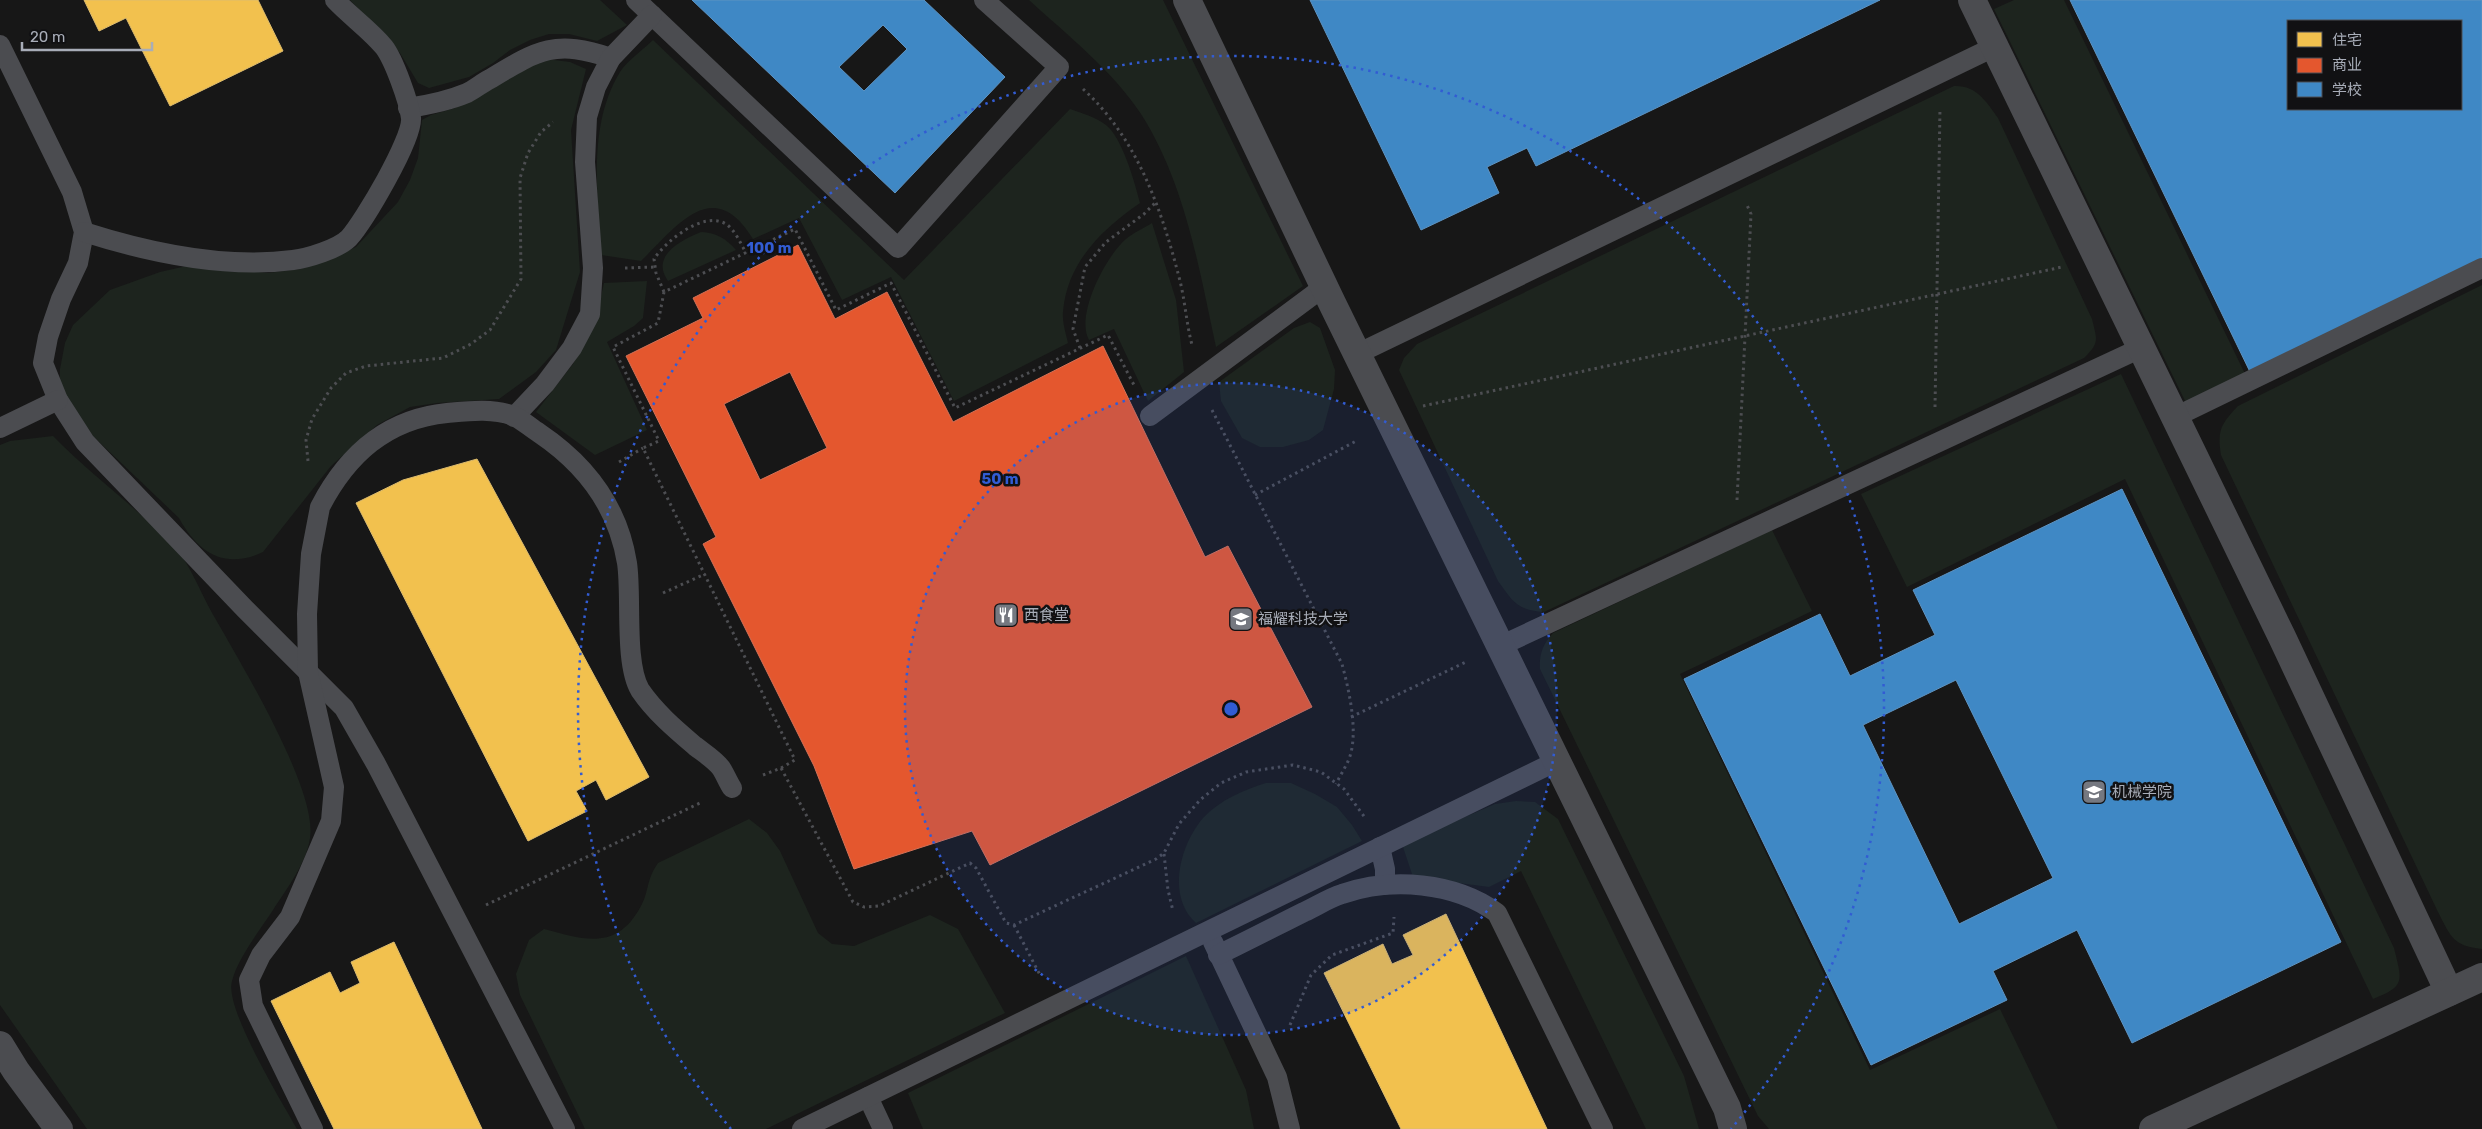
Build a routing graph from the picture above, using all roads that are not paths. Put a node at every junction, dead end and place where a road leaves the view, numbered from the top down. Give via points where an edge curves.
1 (335, 0) edge
2 (636, 0) edge
3 (984, 0) edge
4 (1187, 0) edge
5 (1977, 2) edge
6 (652, 15) junction
7 (0, 45) edge
8 (1994, 47) junction
9 (612, 58) junction
10 (408, 108) junction
11 (84, 232) junction
12 (2482, 268) edge
13 (1324, 286) junction
14 (2141, 348) junction
15 (1357, 354) junction
16 (58, 400) junction
17 (1150, 416) road end
18 (514, 417) junction
19 (2175, 417) junction
20 (0, 428) edge
21 (1500, 646) junction
22 (308, 672) junction
23 (1557, 761) junction
24 (732, 788) road end
25 (1380, 848) junction
26 (1385, 885) junction
27 (1207, 932) junction
28 (1218, 955) junction
29 (2482, 977) edge
30 (2448, 992) junction
31 (0, 1046) edge
32 (868, 1097) junction
33 (59, 1129) edge
34 (313, 1129) edge
35 (565, 1129) edge
36 (802, 1129) edge
37 (883, 1129) edge
38 (1290, 1129) edge
39 (1602, 1129) edge
40 (1733, 1129) edge
41 (2153, 1129) edge

1 - 10 lane via 384,48
2 - 6 lane
3 - 6 lane via 1059,67 898,248
4 - 13 street
5 - 8 street
6 - 9 lane
7 - 11 lane via 72,192
8 - 14 street
8 - 15 lane
9 - 10 lane via 585,49 559,48 520,62 450,100
9 - 18 lane via 596,87 587,117 585,162 593,268 590,314 572,348
10 - 11 lane via 411,120 385,184 348,239 325,252 294,260 212,260 159,253
11 - 16 lane via 78,263 61,299 43,363
12 - 19 lane
13 - 15 street
13 - 17 lane
14 - 19 street
14 - 21 lane
15 - 21 street
16 - 20 lane
16 - 22 lane via 84,442
18 - 22 lane via 483,410 407,421 370,441 343,468 320,507 311,554
18 - 24 lane via 585,471 609,505 627,564 632,666 640,689 666,722 720,767
19 - 30 street via 2291,655
21 - 23 street
22 - 34 lane via 334,787 331,821 290,917 261,955 249,980 253,1006
22 - 35 lane via 344,708 376,764
23 - 25 lane
23 - 40 street via 1727,1108
25 - 26 lane
25 - 27 lane
26 - 28 lane via 1342,894
26 - 39 lane via 1442,889 1482,902 1497,913
27 - 28 lane
27 - 32 lane
28 - 38 lane via 1277,1077
29 - 30 street
30 - 41 street
31 - 33 street
32 - 36 lane
32 - 37 lane

